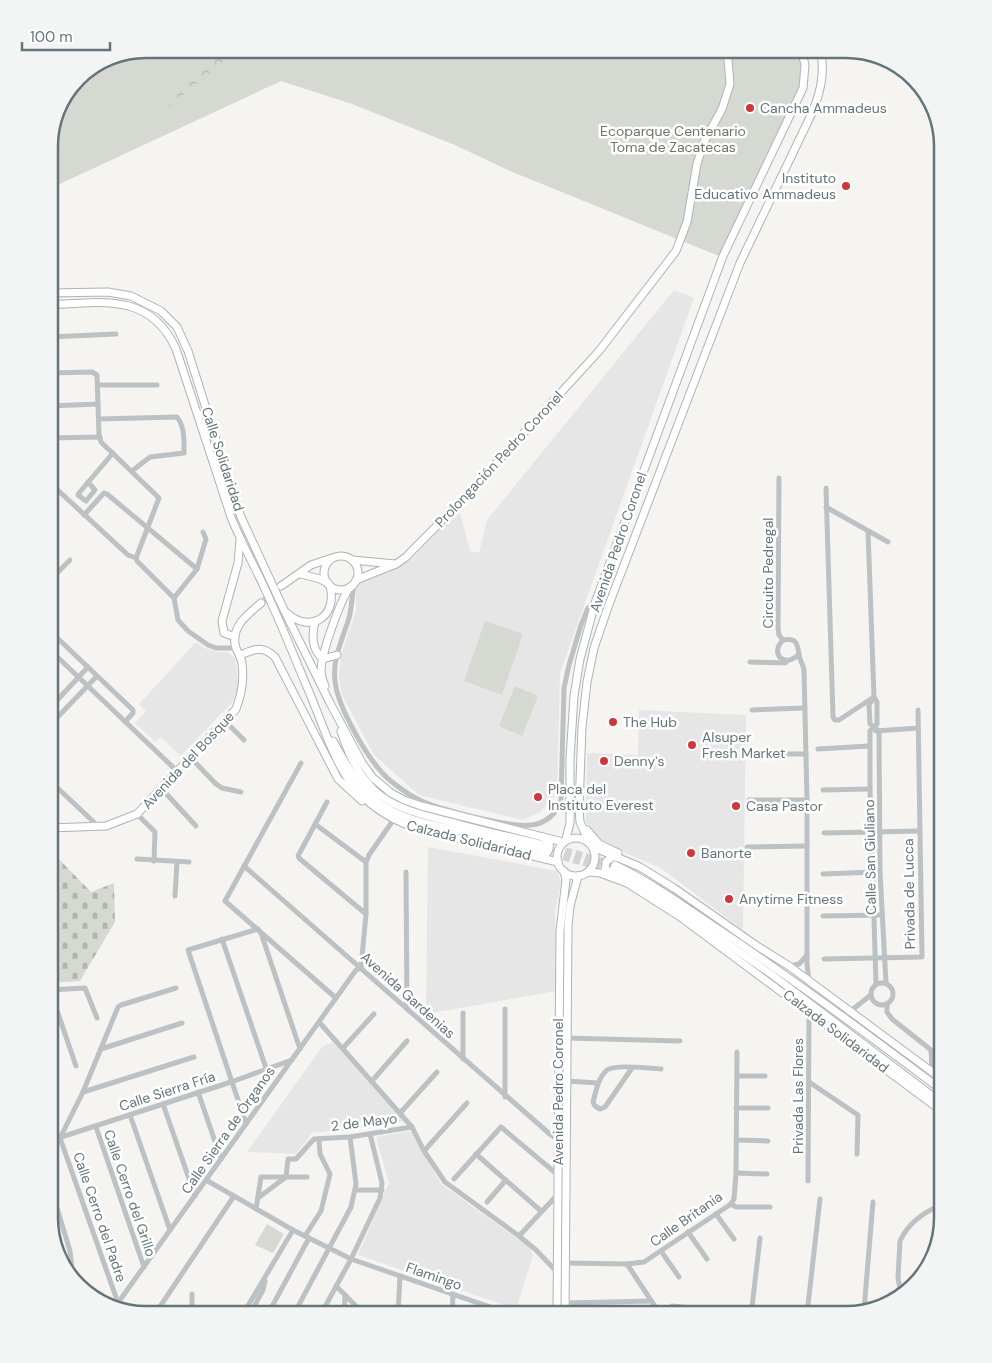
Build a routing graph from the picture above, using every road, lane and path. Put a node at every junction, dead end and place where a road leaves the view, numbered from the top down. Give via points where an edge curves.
1 (728, 58) edge
2 (803, 58) edge
3 (822, 58) edge
4 (58, 293) edge
5 (58, 305) edge
6 (116, 334) dead end
7 (58, 337) edge
8 (58, 373) edge
9 (98, 385) junction
10 (158, 385) dead end
11 (98, 404) junction
12 (58, 406) edge
13 (99, 419) junction
14 (100, 437) junction
15 (58, 438) edge
16 (113, 453) junction
17 (132, 471) junction
18 (779, 478) dead end
19 (88, 482) junction
20 (826, 488) dead end
21 (58, 490) edge
22 (826, 506) junction
23 (84, 515) junction
24 (147, 529) junction
25 (868, 531) junction
26 (203, 532) dead end
27 (240, 540) junction
28 (888, 542) dead end
29 (335, 557) junction
30 (136, 558) junction
31 (70, 560) dead end
32 (352, 560) junction
33 (396, 564) junction
34 (197, 569) junction
35 (58, 572) edge
36 (300, 574) junction
37 (329, 584) junction
38 (353, 584) junction
39 (281, 586) tunnel mouth
40 (174, 598) junction
41 (261, 603) tunnel mouth
42 (595, 603) junction
43 (608, 607) junction
44 (284, 610) junction
45 (315, 621) junction
46 (235, 637) junction
47 (58, 640) edge
48 (783, 640) junction
49 (238, 651) junction
50 (798, 654) junction
51 (337, 655) junction
52 (58, 658) edge
53 (323, 659) junction
54 (787, 661) junction
55 (750, 662) dead end
56 (88, 667) junction
57 (97, 676) junction
58 (78, 678) junction
59 (88, 686) junction
60 (874, 698) junction
61 (58, 699) edge
62 (330, 703) junction
63 (805, 708) junction
64 (572, 710) junction
65 (752, 710) dead end
66 (918, 710) dead end
67 (335, 714) junction
68 (58, 717) edge
69 (321, 718) junction
70 (225, 721) junction
71 (125, 722) junction
72 (918, 728) junction
73 (874, 729) junction
74 (582, 738) junction
75 (244, 740) dead end
76 (869, 746) junction
77 (818, 749) dead end
78 (752, 754) dead end
79 (806, 754) junction
80 (581, 755) junction
81 (190, 757) junction
82 (300, 763) dead end
83 (177, 771) junction
84 (58, 788) edge
85 (161, 788) junction
86 (870, 789) junction
87 (823, 790) dead end
88 (241, 792) dead end
89 (749, 800) dead end
90 (807, 800) junction
91 (327, 802) dead end
92 (377, 809) junction
93 (137, 814) junction
94 (394, 819) junction
95 (315, 824) junction
96 (98, 826) junction
97 (196, 826) dead end
98 (58, 828) edge
99 (919, 831) junction
100 (824, 832) dead end
101 (871, 832) junction
102 (880, 832) junction
103 (539, 835) junction
104 (565, 841) junction
105 (591, 845) junction
106 (807, 846) junction
107 (748, 847) dead end
108 (536, 856) junction
109 (616, 857) junction
110 (137, 859) dead end
111 (154, 861) junction
112 (177, 862) junction
113 (189, 862) dead end
114 (366, 862) junction
115 (558, 862) junction
116 (244, 866) junction
117 (612, 870) junction
118 (564, 871) junction
119 (406, 872) dead end
120 (589, 872) junction
121 (873, 872) junction
122 (880, 872) junction
123 (823, 874) dead end
124 (578, 876) junction
125 (175, 896) dead end
126 (710, 912) junction
127 (366, 914) junction
128 (873, 915) junction
129 (882, 915) junction
130 (823, 916) dead end
131 (260, 931) junction
132 (222, 939) junction
133 (757, 946) junction
134 (807, 954) junction
135 (763, 958) junction
136 (875, 958) junction
137 (884, 958) junction
138 (824, 959) dead end
139 (789, 966) junction
140 (361, 968) junction
141 (810, 981) junction
142 (886, 983) junction
143 (876, 984) junction
144 (176, 988) dead end
145 (58, 990) edge
146 (871, 995) junction
147 (336, 998) junction
148 (833, 999) junction
149 (887, 1004) junction
150 (832, 1007) junction
151 (407, 1009) junction
152 (505, 1009) dead end
153 (809, 1012) junction
154 (850, 1012) junction
155 (58, 1013) edge
156 (463, 1013) dead end
157 (374, 1014) dead end
158 (843, 1016) junction
159 (817, 1017) junction
160 (97, 1018) dead end
161 (318, 1022) junction
162 (182, 1023) dead end
163 (857, 1037) junction
164 (563, 1038) junction
165 (408, 1041) dead end
166 (680, 1042) dead end
167 (343, 1048) junction
168 (101, 1049) junction
169 (300, 1049) junction
170 (737, 1052) dead end
171 (194, 1057) dead end
172 (463, 1059) junction
173 (292, 1060) junction
174 (76, 1066) dead end
175 (266, 1068) junction
176 (632, 1068) junction
177 (662, 1069) dead end
178 (932, 1071) junction
179 (437, 1072) dead end
180 (737, 1076) junction
181 (765, 1076) dead end
182 (372, 1081) junction
183 (566, 1081) junction
184 (930, 1081) junction
185 (231, 1082) junction
186 (809, 1082) junction
187 (598, 1083) junction
188 (934, 1084) edge
189 (83, 1092) junction
190 (198, 1092) junction
191 (505, 1097) junction
192 (934, 1098) edge
193 (929, 1101) junction
194 (467, 1102) dead end
195 (934, 1102) edge
196 (164, 1104) junction
197 (934, 1105) edge
198 (736, 1108) junction
199 (768, 1108) dead end
200 (400, 1112) junction
201 (130, 1115) junction
202 (246, 1124) junction
203 (96, 1127) junction
204 (412, 1127) junction
205 (370, 1134) junction
206 (350, 1137) junction
207 (60, 1138) junction
208 (319, 1139) junction
209 (558, 1139) junction
210 (737, 1140) junction
211 (768, 1141) dead end
212 (424, 1151) junction
213 (476, 1154) junction
214 (857, 1154) dead end
215 (221, 1159) junction
216 (736, 1173) junction
217 (767, 1174) dead end
218 (558, 1175) junction
219 (286, 1177) junction
220 (307, 1177) dead end
221 (206, 1180) junction
222 (454, 1180) dead end
223 (506, 1180) junction
224 (808, 1181) dead end
225 (356, 1190) junction
226 (382, 1190) junction
227 (566, 1190) junction
228 (557, 1194) junction
229 (195, 1196) junction
230 (234, 1196) junction
231 (258, 1198) junction
232 (820, 1199) dead end
233 (486, 1202) dead end
234 (873, 1202) dead end
235 (731, 1204) junction
236 (770, 1207) dead end
237 (256, 1209) junction
238 (934, 1209) edge
239 (58, 1211) edge
240 (542, 1211) junction
241 (716, 1214) junction
242 (170, 1230) junction
243 (293, 1230) junction
244 (688, 1232) junction
245 (519, 1236) junction
246 (307, 1237) junction
247 (760, 1238) dead end
248 (734, 1239) dead end
249 (330, 1248) junction
250 (661, 1251) junction
251 (351, 1259) junction
252 (707, 1259) dead end
253 (566, 1263) junction
254 (627, 1264) junction
255 (72, 1265) edge
256 (144, 1267) junction
257 (556, 1272) junction
258 (400, 1276) junction
259 (679, 1276) dead end
260 (265, 1280) junction
261 (336, 1286) junction
262 (900, 1287) edge
263 (192, 1294) dead end
264 (345, 1295) junction
265 (453, 1295) junction
266 (114, 1300) edge
267 (119, 1301) edge
268 (651, 1301) junction
269 (565, 1303) joint
270 (865, 1304) edge
271 (161, 1305) edge
272 (192, 1305) edge
273 (248, 1305) edge
274 (255, 1305) edge
275 (272, 1305) edge
276 (299, 1305) edge
277 (326, 1305) edge
278 (344, 1305) edge
279 (355, 1305) edge
280 (398, 1305) edge
281 (452, 1305) edge
282 (483, 1305) edge
283 (557, 1306) edge
284 (654, 1306) edge
285 (752, 1306) edge
286 (808, 1306) edge

1 - 33 main road, Prolongación Pedro Coronel via 730,84 722,109 704,142 687,222 676,251 599,350 468,494
2 - 42 main road, Avenida Pedro Coronel via 803,88 724,256
3 - 43 main road, Avenida Pedro Coronel via 821,91 740,263
4 - 44 main road, Calle Solidaridad via 108,292 131,296 161,310 176,327 188,351 241,517
5 - 27 main road, Calle Solidaridad via 122,303 147,314 168,333
6 - 7 street
8 - 9 street via 92,372 97,376
9 - 10 street
9 - 11 street
11 - 12 street
11 - 13 street
13 - 14 street
13 - 17 street via 177,417 180,420 184,453 150,457
14 - 15 street
14 - 16 street
16 - 17 street
16 - 19 street
17 - 24 street via 160,498
18 - 48 street, Circuito Pedregal via 778,628
19 - 19 street via 78,493 88,500 95,490
20 - 22 street
21 - 23 street
22 - 25 street
22 - 60 street via 833,717 839,720
23 - 24 street via 104,493
23 - 30 street via 128,555
24 - 30 street
24 - 34 street
25 - 28 street
25 - 60 street
26 - 34 street via 206,539
27 - 46 main road via 238,563 222,621 224,633
27 - 69 main road, Calle Solidaridad
29 - 32 main road via 344,556
29 - 36 main road via 311,565
29 - 37 main road via 325,567 324,576
30 - 40 street
31 - 35 street
32 - 33 main road
32 - 38 main road via 357,567
33 - 38 main road, Prolongación Pedro Coronel
34 - 40 street
36 - 37 main road
36 - 39 main road
37 - 38 main road via 340,590
37 - 45 main road via 332,602 324,616
38 - 51 street via 349,616
38 - 53 main road via 340,606
40 - 49 street via 178,620 188,630 208,645
41 - 46 main road via 241,622
42 - 43 street
42 - 51 street via 588,608 581,625 564,688 560,807 538,824 529,826 440,807 410,795 390,781 372,761 343,708 334,680
42 - 64 main road, Avenida Pedro Coronel via 580,659
43 - 74 main road, Avenida Pedro Coronel via 587,682
44 - 45 main road via 299,620
44 - 62 main road, Calle Solidaridad
45 - 53 main road via 313,641
46 - 49 main road, Avenida del Bosque
47 - 56 street
48 - 50 street, Circuito Pedregal via 796,642
48 - 54 street via 777,652
49 - 70 main road, Avenida del Bosque via 242,662 243,691 236,709
49 - 92 main road via 249,652 258,648 275,657 338,779 356,797
50 - 54 street
50 - 63 street via 804,670
51 - 53 main road
52 - 58 street
53 - 62 main road via 321,673
54 - 55 street
56 - 57 street
56 - 58 street
57 - 59 street
57 - 71 street via 133,710
58 - 59 street
58 - 61 street
59 - 68 street
59 - 71 street
60 - 73 street via 877,702 877,724
62 - 67 main road, Calle Solidaridad
63 - 65 street
63 - 79 street
64 - 74 main road via 575,707 580,711 579,734
64 - 104 main road, Avenida Pedro Coronel via 570,823
66 - 72 street, Privada de Lucca
67 - 69 main road, Calzada Solidaridad via 348,754 361,775 384,797 420,814 543,848 415,820 379,803 360,785
67 - 103 main road, Calzada Solidaridad via 362,763 373,778 391,793 421,806
69 - 92 main road, Calzada Solidaridad via 345,774
70 - 75 street
70 - 81 main road, Avenida del Bosque
71 - 83 street
72 - 73 street
72 - 99 street, Privada de Lucca
73 - 76 street, Calle San Giuliano
73 - 102 street, Calle San Giuliano
74 - 80 main road, Avenida Pedro Coronel
76 - 77 street
76 - 86 street, Calle San Giuliano
78 - 79 street
79 - 90 street
80 - 105 main road, Avenida Pedro Coronel via 579,815
80 - 126 main road via 584,763 582,815 591,837 658,873 704,904
81 - 83 main road, Avenida del Bosque
81 - 88 street via 216,784
82 - 116 street
83 - 85 main road, Avenida del Bosque
84 - 96 street
85 - 93 main road, Avenida del Bosque
85 - 97 street
86 - 87 street
86 - 101 street, Calle San Giuliano
89 - 90 street
90 - 106 street
91 - 95 street
92 - 94 main road, Calzada Solidaridad
93 - 96 main road, Avenida del Bosque
93 - 111 street via 155,832
94 - 108 main road, Calzada Solidaridad via 415,828
94 - 114 street
95 - 114 street
95 - 127 street via 298,856 300,860
96 - 98 main road, Avenida del Bosque
99 - 102 street
99 - 137 street, Privada de Lucca via 922,957
100 - 101 street
101 - 102 street
101 - 121 street, Calle San Giuliano
102 - 122 street, Calle San Giuliano
103 - 104 main road, Calzada Solidaridad
103 - 108 main road via 549,841 549,848 544,856
104 - 105 main road via 578,838
104 - 115 main road via 559,850
105 - 109 main road
105 - 120 main road via 596,858
106 - 107 street
106 - 134 street
108 - 115 main road, Calzada Solidaridad
109 - 117 main road via 606,862 605,870
109 - 126 main road via 649,872
110 - 111 street
111 - 112 street
112 - 113 street
112 - 125 street
114 - 127 street
115 - 118 main road
116 - 131 street via 225,900
116 - 140 street, Avenida Gardenias
117 - 120 main road, Calzada Solidaridad
117 - 135 main road, Calzada Solidaridad via 656,887
117 - 153 main road, Calzada Solidaridad
117 - 163 main road, Calzada Solidaridad via 646,887
118 - 124 main road
118 - 164 main road, Avenida Pedro Coronel via 566,880 560,924
119 - 151 street
120 - 124 main road
121 - 122 street
121 - 123 street
121 - 128 street, Calle San Giuliano
122 - 129 street, Calle San Giuliano
124 - 164 main road, Avenida Pedro Coronel via 568,926
126 - 133 main road
127 - 140 street
128 - 129 street
128 - 130 street
128 - 136 street, Calle San Giuliano
129 - 137 street, Calle San Giuliano
131 - 132 street
131 - 147 street
131 - 169 street
132 - 175 street
132 - 185 street via 188,950
133 - 135 main road
133 - 139 main road
134 - 139 street via 799,964
134 - 141 street
135 - 150 main road, Calzada Solidaridad
136 - 137 street
136 - 138 street
136 - 143 street, Calle San Giuliano
137 - 142 street, Calle San Giuliano
139 - 141 main road
140 - 147 street, Calle Sierra de Órganos via 356,970
140 - 151 street, Avenida Gardenias
141 - 148 main road
142 - 143 street
142 - 149 street via 893,993
143 - 146 street
144 - 168 street via 118,1007
145 - 160 street via 86,988
146 - 149 street via 877,1004
146 - 154 street
147 - 161 street, Calle Sierra de Órganos
148 - 150 main road
148 - 154 main road
149 - 178 street via 887,1012 892,1019 931,1050
150 - 158 main road, Calzada Solidaridad
151 - 172 street, Avenida Gardenias
152 - 191 street
153 - 159 main road, Calzada Solidaridad
153 - 186 street, Privada Las Flores
154 - 158 street
154 - 178 main road
155 - 174 street
156 - 172 street
157 - 167 street
158 - 184 main road, Calzada Solidaridad
159 - 163 main road
159 - 193 main road, Calzada Solidaridad
161 - 167 street
161 - 169 street, Calle Sierra de Órganos
162 - 168 street
163 - 192 main road, Calzada Solidaridad
164 - 166 street
164 - 183 main road, Avenida Pedro Coronel
164 - 209 main road, Avenida Pedro Coronel
165 - 182 street
167 - 182 street
168 - 189 street
169 - 173 street, Calle Sierra de Órganos
170 - 180 street, Calle Britania
171 - 189 street
172 - 191 street, Avenida Gardenias
173 - 175 street, Calle Sierra Fría
173 - 202 street, Calle Sierra de Órganos
175 - 185 street, Calle Sierra Fría
176 - 177 street
176 - 187 street via 612,1068
176 - 187 street via 605,1107 600,1108 593,1102
178 - 184 street
179 - 200 street
180 - 181 street
180 - 198 street, Calle Britania
182 - 200 street
183 - 187 street
183 - 227 main road, Avenida Pedro Coronel
184 - 188 main road, Calzada Solidaridad
185 - 190 street, Calle Sierra Fría
185 - 202 street
186 - 214 street via 858,1115
186 - 224 street, Privada Las Flores
189 - 207 street
190 - 196 street, Calle Sierra Fría
190 - 215 street
191 - 209 street, Avenida Gardenias
193 - 195 main road
193 - 197 main road
194 - 212 street
196 - 201 street, Calle Sierra Fría
196 - 229 street
198 - 199 street
198 - 210 street, Calle Britania
200 - 204 street
201 - 203 street, Calle Sierra Fría
201 - 242 street
202 - 215 street, Calle Sierra de Órganos
203 - 207 street, Calle Sierra Fría
203 - 256 street, Calle Cerro del Grillo
204 - 205 street, 2 de Mayo
204 - 212 street
205 - 206 street, 2 de Mayo
205 - 226 street
206 - 208 street, 2 de Mayo
206 - 225 street, 2 de Mayo
207 - 266 street, Calle Cerro del Padre
208 - 219 street via 314,1139 296,1159 288,1159
208 - 246 street via 320,1154 330,1174 321,1211
209 - 218 main road, Avenida Pedro Coronel
210 - 211 street
210 - 216 street, Calle Britania
212 - 245 street via 449,1187
213 - 218 street via 501,1127
213 - 222 street
213 - 223 street
215 - 221 street, Calle Sierra de Órganos
216 - 217 street
216 - 235 street, Calle Britania
218 - 228 main road, Avenida Pedro Coronel
219 - 220 street
219 - 231 street
219 - 231 street via 261,1178
221 - 229 street, Calle Sierra de Órganos
221 - 230 street, Flamingo
223 - 233 street
223 - 240 street
225 - 226 street
225 - 249 street, 2 de Mayo
226 - 251 street
227 - 228 street
227 - 253 main road, Avenida Pedro Coronel
228 - 240 street
228 - 257 main road, Avenida Pedro Coronel
229 - 242 street, Calle Sierra de Órganos
230 - 237 street, Flamingo
230 - 271 street
231 - 237 street
232 - 286 street
234 - 270 street
235 - 236 street via 736,1207
235 - 241 street, Calle Britania
237 - 243 street, Flamingo
238 - 262 street via 914,1222 902,1236
239 - 255 street
240 - 245 street
241 - 244 street, Calle Britania
241 - 248 street
242 - 256 street, Calle Sierra de Órganos
243 - 246 street, Flamingo
243 - 260 street
244 - 250 street, Calle Britania
244 - 252 street
245 - 257 street
246 - 249 street, Flamingo
246 - 275 street
247 - 285 street
249 - 251 street, Flamingo
249 - 276 street, 2 de Mayo
250 - 254 street, Calle Britania via 644,1262
250 - 259 street
251 - 258 street, Flamingo
251 - 261 street
253 - 254 street, Calle Britania
253 - 269 main road, Avenida Pedro Coronel
254 - 268 street
256 - 267 street, Calle Sierra de Órganos
257 - 283 main road, Avenida Pedro Coronel
258 - 265 street, Flamingo
258 - 280 street
260 - 273 street
260 - 274 street
261 - 264 street
261 - 277 street
263 - 272 street
264 - 278 street
264 - 279 street
265 - 281 street
265 - 282 street, Flamingo
268 - 269 street
268 - 284 street

